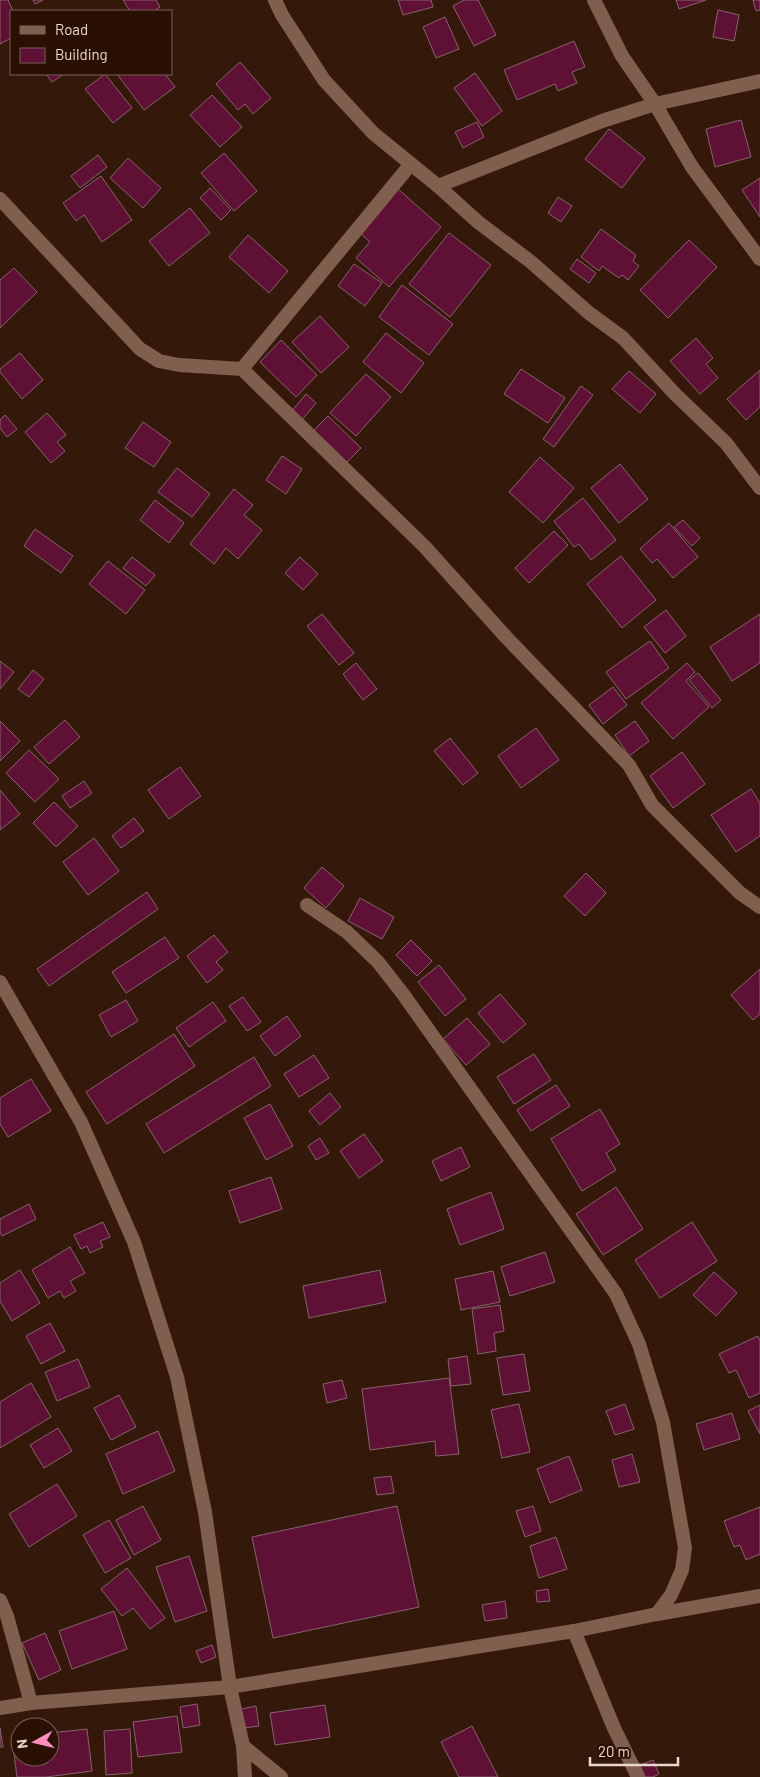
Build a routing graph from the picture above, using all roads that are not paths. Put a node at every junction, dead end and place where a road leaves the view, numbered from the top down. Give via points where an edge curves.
1 (275, 0) edge
2 (594, 0) edge
3 (760, 81) edge
4 (655, 104) junction
5 (411, 164) junction
6 (438, 186) junction
7 (0, 199) edge
8 (760, 259) edge
9 (242, 369) junction
10 (760, 488) edge
11 (307, 905) dead end
12 (760, 907) edge
13 (0, 982) edge
14 (760, 1596) edge
15 (0, 1600) edge
16 (657, 1614) junction
17 (574, 1631) junction
18 (230, 1687) junction
19 (31, 1703) junction
20 (0, 1708) edge
21 (243, 1746) junction
22 (245, 1777) edge
23 (282, 1777) edge
24 (638, 1777) edge

1 - 5 street via 324,80 373,133
2 - 4 street via 622,56
3 - 4 street
4 - 6 street via 602,121
4 - 8 street via 692,167
5 - 6 street
5 - 9 street
6 - 10 street via 623,338 726,443
7 - 9 street via 140,349 160,361 179,365
9 - 12 street via 425,547 629,765 652,805 740,893
11 - 16 street via 347,932 378,962 616,1294 639,1344 663,1422 685,1548 682,1570 672,1595
13 - 18 street via 81,1122 134,1242 177,1377 205,1512
14 - 16 street
15 - 19 street
16 - 17 street
17 - 18 street
17 - 24 street
18 - 19 street
18 - 21 street
19 - 20 street
21 - 22 street
21 - 23 street

